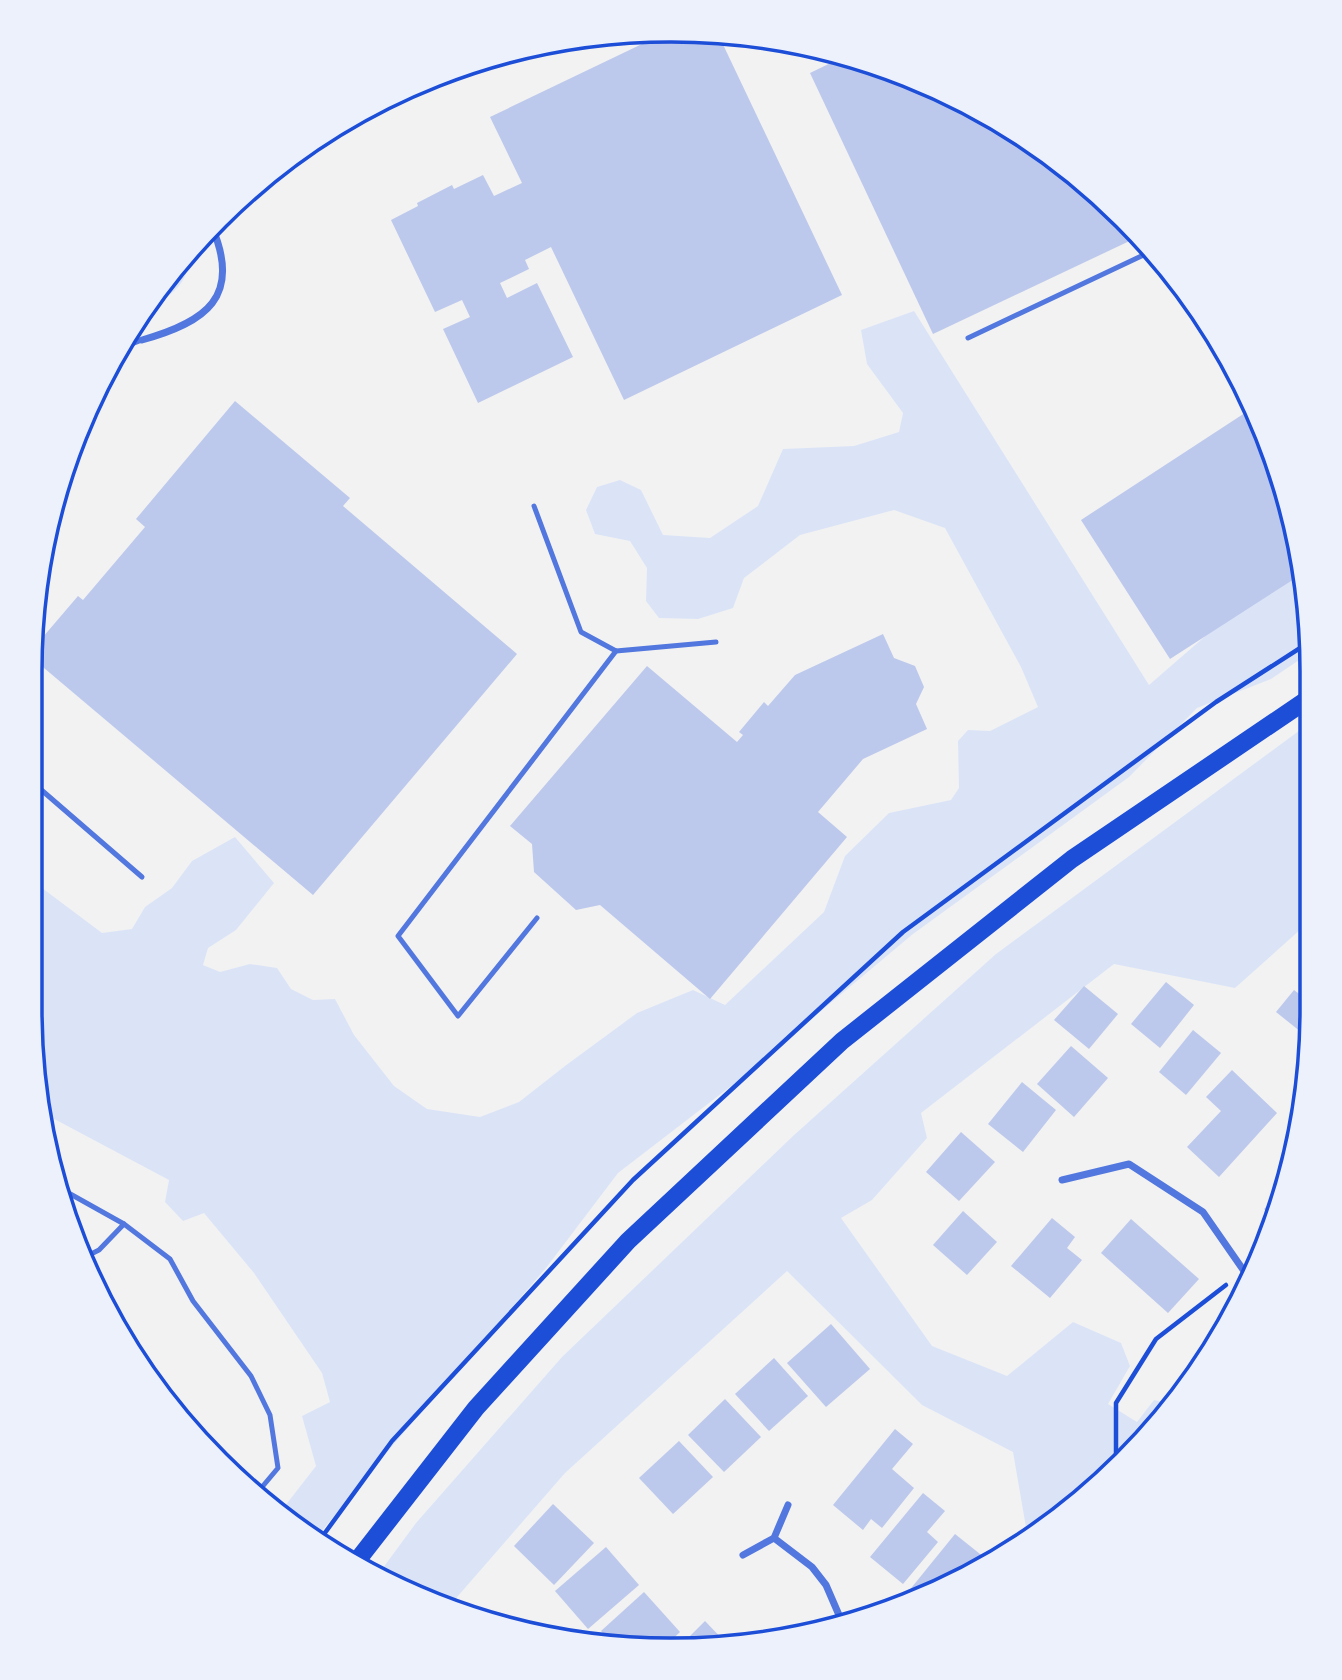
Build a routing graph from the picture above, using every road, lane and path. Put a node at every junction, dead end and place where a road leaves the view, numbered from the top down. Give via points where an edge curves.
1 (216, 237) edge
2 (1143, 255) edge
3 (968, 338) dead end
4 (142, 340) joint
5 (134, 343) edge
6 (534, 506) dead end
7 (716, 642) dead end
8 (616, 651) junction
9 (1300, 704) edge
10 (42, 791) edge
11 (142, 877) dead end
12 (537, 918) dead end
13 (1062, 1180) dead end
14 (70, 1194) edge
15 (124, 1224) junction
16 (92, 1254) edge
17 (1243, 1270) edge
18 (1241, 1273) edge
19 (1116, 1454) edge
20 (262, 1487) edge
21 (788, 1505) dead end
22 (774, 1538) junction
23 (743, 1555) dead end
24 (361, 1556) edge
25 (839, 1615) edge

1 - 4 street via 224,278 216,297 187,324
2 - 3 lane
4 - 5 lane
6 - 8 lane via 581,632
7 - 8 lane
8 - 12 lane via 398,936 458,1016
9 - 24 main road via 1072,859 842,1041 628,1241 476,1408
10 - 11 lane
13 - 17 street via 1129,1164 1203,1212
14 - 15 lane
15 - 16 lane
15 - 20 lane via 170,1259 193,1301 251,1376 270,1415 278,1468
18 - 19 path via 1156,1339 1116,1403
21 - 22 street
22 - 23 street
22 - 25 street via 811,1567 826,1585

